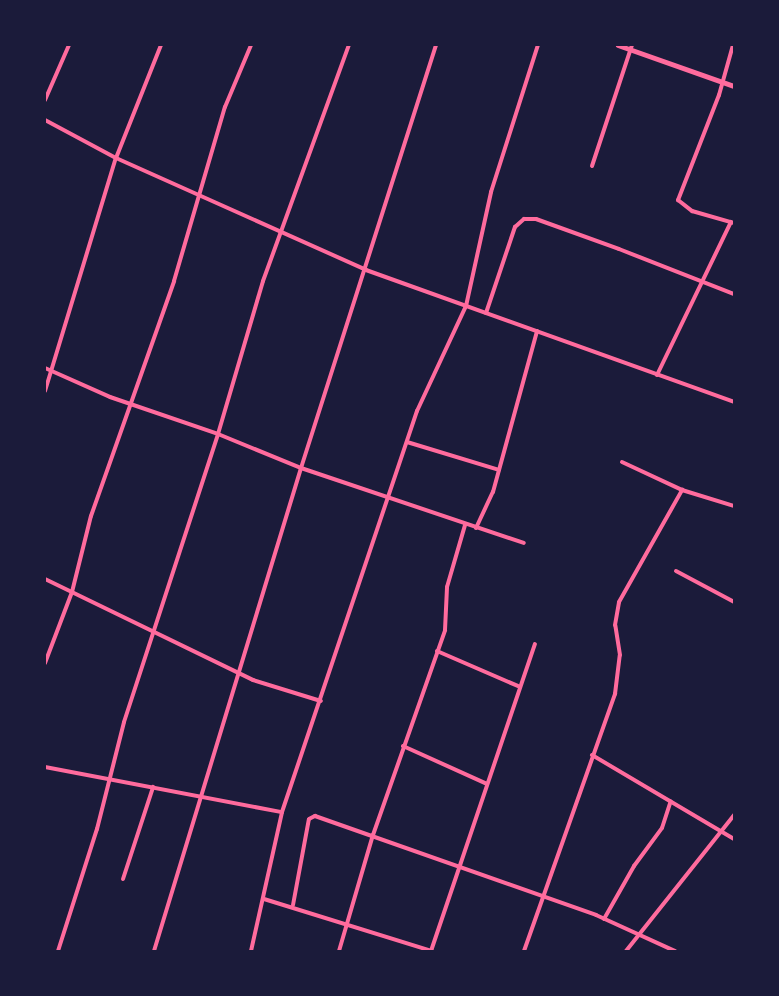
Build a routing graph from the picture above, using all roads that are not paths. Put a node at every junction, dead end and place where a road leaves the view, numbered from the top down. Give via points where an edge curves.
1 (69, 45) edge
2 (161, 45) edge
3 (250, 45) edge
4 (349, 45) edge
5 (436, 45) edge
6 (538, 45) edge
7 (618, 45) edge
8 (732, 45) edge
9 (631, 47) edge
10 (722, 82) junction
11 (734, 86) edge
12 (45, 100) edge
13 (45, 120) edge
14 (116, 158) junction
15 (592, 166) dead end
16 (198, 195) junction
17 (733, 223) edge
18 (280, 234) junction
19 (366, 270) junction
20 (705, 283) junction
21 (734, 294) edge
22 (466, 306) junction
23 (486, 313) junction
24 (537, 331) junction
25 (45, 368) edge
26 (51, 371) junction
27 (657, 375) junction
28 (45, 391) edge
29 (734, 402) edge
30 (130, 405) junction
31 (219, 434) junction
32 (407, 442) junction
33 (622, 462) dead end
34 (301, 468) junction
35 (499, 470) junction
36 (682, 490) junction
37 (387, 500) junction
38 (734, 506) edge
39 (465, 525) junction
40 (476, 528) junction
41 (524, 543) dead end
42 (676, 571) dead end
43 (45, 579) edge
44 (72, 591) junction
45 (734, 603) edge
46 (155, 629) junction
47 (535, 644) dead end
48 (437, 651) junction
49 (45, 663) edge
50 (238, 673) junction
51 (518, 686) junction
52 (321, 701) junction
53 (403, 746) junction
54 (592, 755) junction
55 (45, 767) edge
56 (111, 780) junction
57 (488, 784) junction
58 (153, 787) junction
59 (201, 797) junction
60 (671, 801) junction
61 (282, 812) junction
62 (734, 815) edge
63 (723, 830) junction
64 (373, 835) junction
65 (734, 839) edge
66 (457, 868) junction
67 (123, 879) dead end
68 (544, 897) junction
69 (264, 899) junction
70 (293, 905) junction
71 (604, 919) junction
72 (349, 923) junction
73 (639, 934) junction
74 (58, 951) edge
75 (154, 951) edge
76 (252, 951) edge
77 (339, 951) edge
78 (431, 951) edge
79 (524, 951) edge
80 (626, 951) edge
81 (675, 951) edge

1 - 12 street
2 - 14 street
3 - 16 street via 225,107
4 - 18 street
5 - 19 street
6 - 22 street via 491,192
7 - 9 street
8 - 10 street
9 - 10 street
9 - 15 street
10 - 11 street
10 - 17 street via 678,200 692,211
13 - 14 street
14 - 16 street
14 - 26 street
16 - 18 street
16 - 30 street
17 - 20 street
18 - 19 street
18 - 31 street
19 - 22 street
19 - 34 street
20 - 21 street
20 - 23 street via 536,219 524,219 515,228
20 - 27 street
22 - 23 street
22 - 32 street via 417,411
23 - 24 street
24 - 27 street
24 - 35 street
25 - 26 street
26 - 28 street
26 - 30 street
27 - 29 street
30 - 31 street
30 - 44 street via 92,516
31 - 34 street
31 - 46 street
32 - 35 street
32 - 37 street
33 - 36 street
34 - 37 street
34 - 50 street
35 - 40 street
36 - 38 street
36 - 54 street via 619,602 615,625 620,655 615,694
37 - 39 street
37 - 52 street
39 - 40 street
39 - 48 street via 447,587 445,630
40 - 41 street
42 - 45 street
43 - 44 street
44 - 46 street via 105,610
44 - 49 street
46 - 50 street
46 - 56 street via 124,723
47 - 51 street
48 - 51 street
48 - 53 street
50 - 52 street
50 - 59 street
51 - 57 street
52 - 61 street
53 - 57 street
53 - 64 street
54 - 60 street
54 - 68 street
55 - 56 street
56 - 58 street
56 - 74 street
57 - 66 street
58 - 59 street
58 - 67 street
59 - 61 street
59 - 75 street
60 - 63 street
60 - 71 street via 662,828 634,866
61 - 69 street
62 - 63 street
63 - 65 street
63 - 73 street
64 - 66 street
64 - 70 street via 324,818 309,819
64 - 72 street
66 - 68 street
66 - 78 street
68 - 71 street
68 - 79 street
69 - 70 street
69 - 76 street
70 - 72 street
71 - 73 street
72 - 77 street
72 - 78 street
73 - 80 street
73 - 81 street

